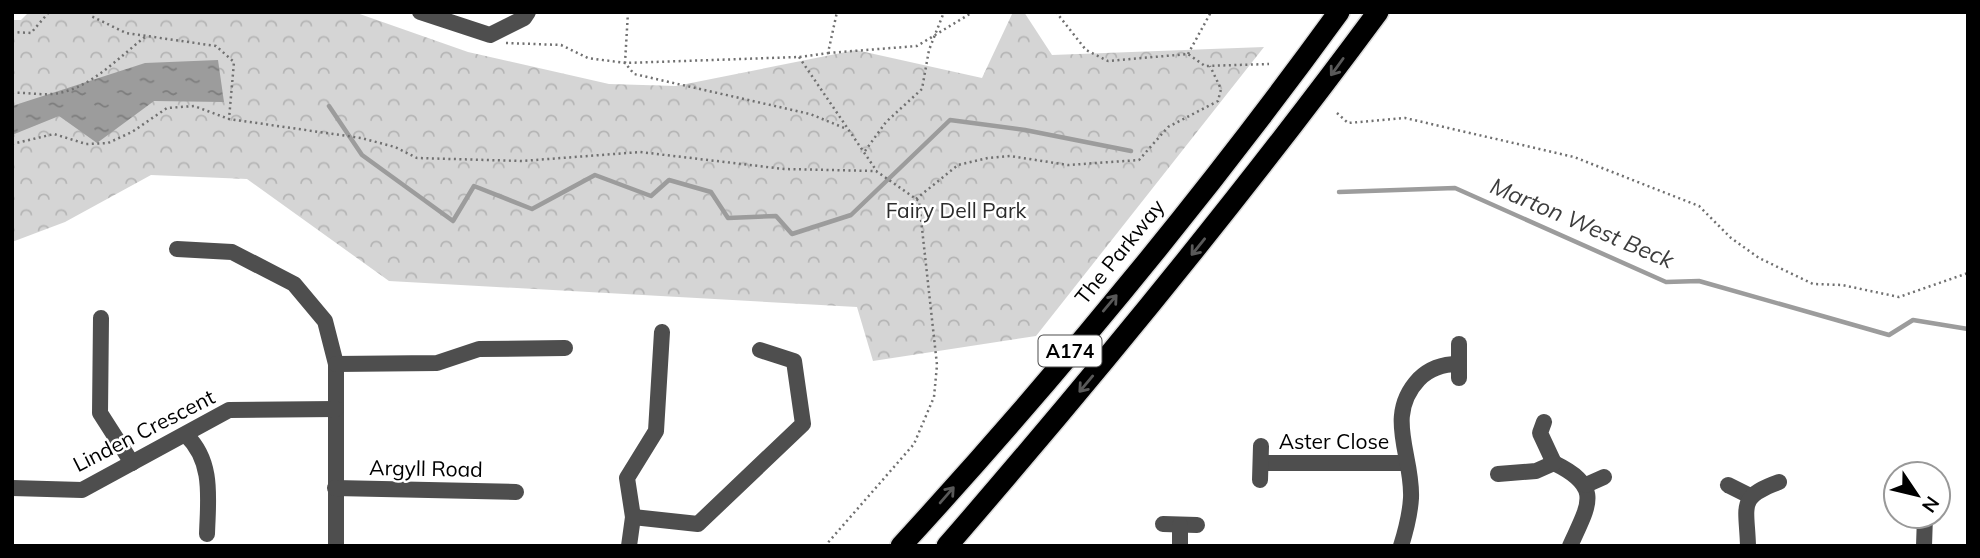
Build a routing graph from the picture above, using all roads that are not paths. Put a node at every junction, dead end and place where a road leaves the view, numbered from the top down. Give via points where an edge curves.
1 (420, 12) edge
2 (528, 12) edge
3 (1339, 12) edge
4 (1378, 12) edge
5 (177, 249) dead end
6 (101, 318) dead end
7 (662, 332) dead end
8 (1459, 344) dead end
9 (565, 348) dead end
10 (760, 350) dead end
11 (336, 364) junction
12 (336, 409) junction
13 (1544, 422) dead end
14 (186, 435) junction
15 (1261, 446) dead end
16 (132, 463) junction
17 (1407, 463) junction
18 (1554, 463) junction
19 (1497, 474) dead end
20 (1604, 477) dead end
21 (1779, 482) dead end
22 (1586, 485) junction
23 (1728, 485) dead end
24 (12, 488) edge
25 (335, 488) junction
26 (516, 492) dead end
27 (1750, 496) junction
28 (634, 517) junction
29 (1163, 524) dead end
30 (1180, 525) junction
31 (1197, 525) dead end
32 (207, 534) dead end
33 (335, 546) edge
34 (629, 546) edge
35 (901, 546) edge
36 (947, 546) edge
37 (1180, 546) edge
38 (1401, 546) edge
39 (1570, 546) edge
40 (1748, 546) edge

1 - 2 street via 490,35
35 -> 3 highway, The Parkway / A174 via 1122,289
4 -> 36 highway, A174 via 1145,313
5 - 11 street via 232,252 294,284 325,321
6 - 16 street via 100,413
7 - 28 street via 656,432 627,478
8 - 17 street via 1458,371 1447,363 1425,373 1408,393 1399,419
9 - 11 street via 479,349 437,363
10 - 28 street via 794,361 803,424 698,524
11 - 12 street
12 - 14 street, Linden Crescent via 229,410
12 - 25 street
13 - 18 street via 1540,433
14 - 16 street, Linden Crescent
14 - 32 street via 208,474
15 - 17 street, Aster Close via 1261,471
16 - 24 street, Linden Crescent via 82,490
17 - 38 street via 1411,496
18 - 19 street via 1536,471
18 - 22 street
20 - 22 street
21 - 27 street
22 - 39 street via 1587,506
23 - 27 street
25 - 26 street, Argyll Road
25 - 33 street
27 - 40 street
28 - 34 street
29 - 30 street
30 - 31 street
30 - 37 street

